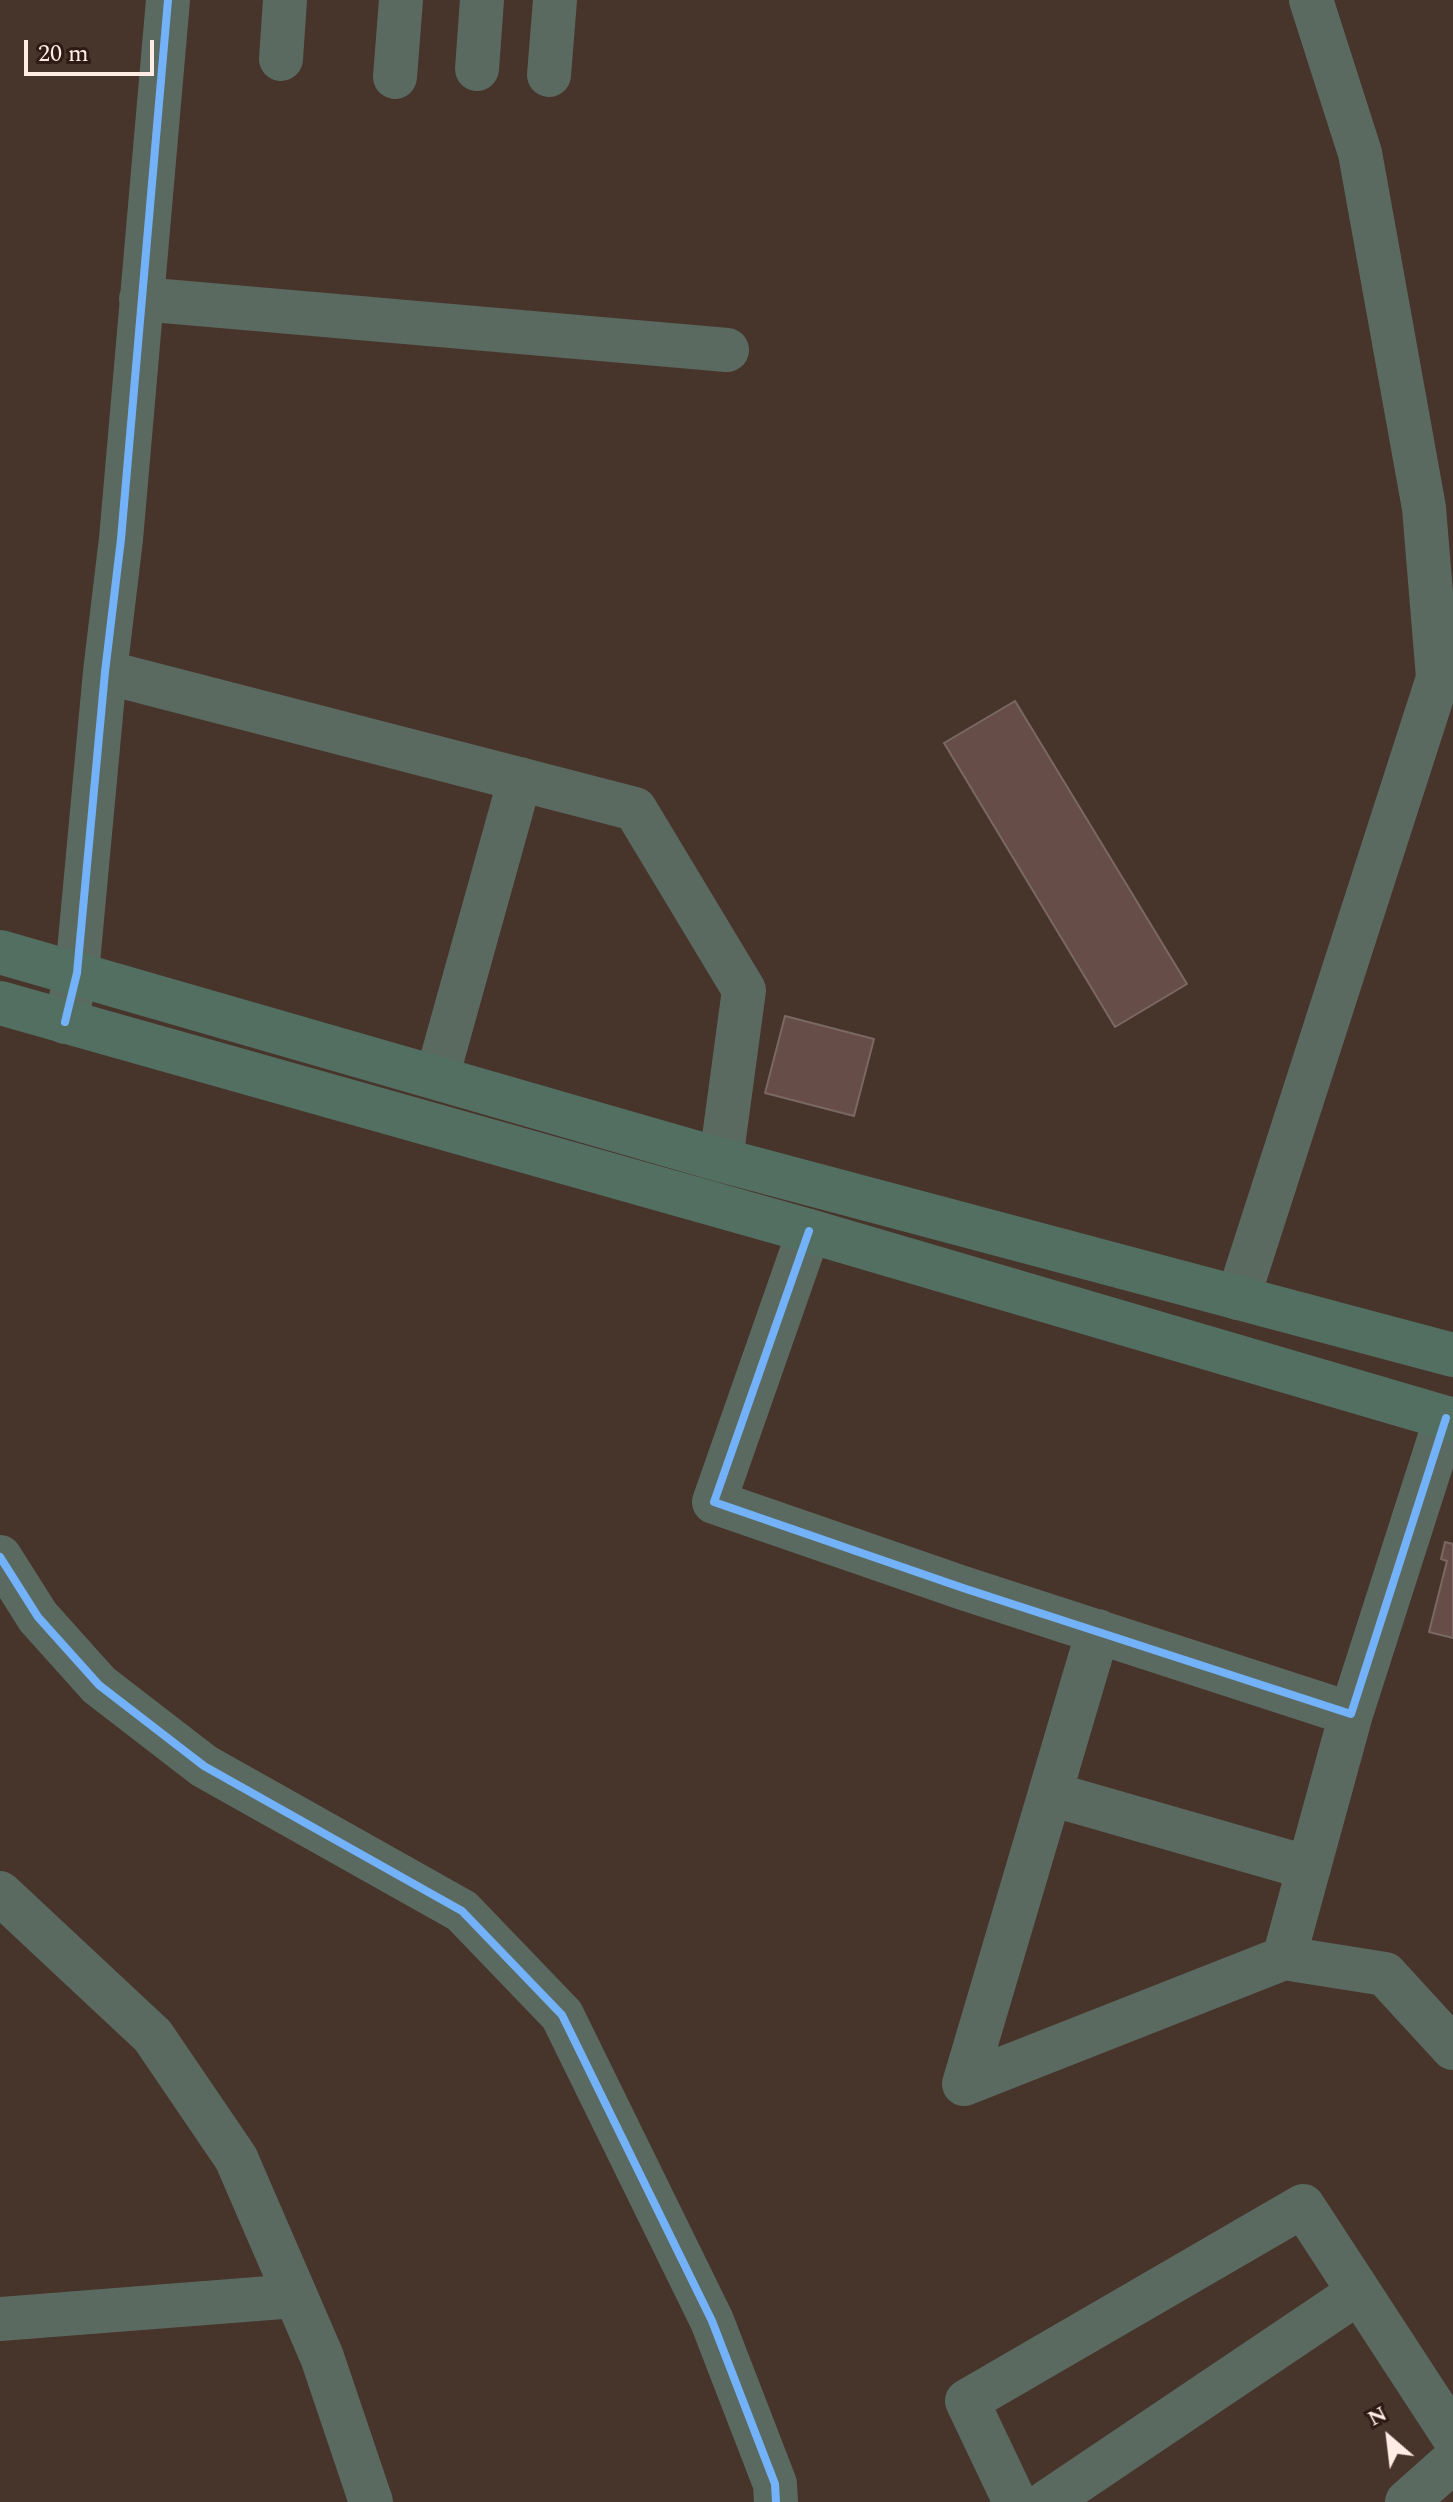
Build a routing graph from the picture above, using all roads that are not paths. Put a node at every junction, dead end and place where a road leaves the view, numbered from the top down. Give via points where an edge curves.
1 (168, 0) edge
2 (285, 0) edge
3 (401, 0) edge
4 (482, 0) edge
5 (555, 0) edge
6 (1311, 0) edge
7 (281, 59) dead end
8 (477, 69) dead end
9 (549, 75) dead end
10 (395, 77) dead end
11 (141, 299) junction
12 (727, 350) dead end
13 (105, 672) junction
14 (520, 779) junction
15 (0, 952) edge
16 (77, 973) junction
17 (0, 1003) edge
18 (65, 1022) junction
19 (437, 1077) junction
20 (721, 1160) junction
21 (809, 1231) junction
22 (1238, 1298) junction
23 (1453, 1355) edge
24 (1450, 1419) edge
25 (0, 1557) edge
26 (1098, 1631) junction
27 (1351, 1714) junction
28 (1051, 1794) junction
29 (1309, 1868) junction
30 (4, 1902) edge
31 (1284, 1958) junction
32 (1453, 2048) edge
33 (1359, 2292) junction
34 (295, 2296) junction
35 (0, 2319) edge
36 (1453, 2436) edge
37 (1453, 2461) edge
38 (371, 2502) edge
39 (776, 2502) edge
40 (1015, 2502) edge
41 (1047, 2502) edge
42 (1407, 2502) edge

1 - 11 street
2 - 7 street
3 - 10 street
4 - 8 street
5 - 9 street
6 - 22 street via 1360,153 1424,508 1438,678
11 - 12 street
11 - 13 street
13 - 14 street
13 - 16 street
14 - 19 street
14 - 20 street via 635,809 744,990
15 - 16 main road
16 - 18 street
16 - 19 main road
17 - 18 main road
18 - 21 main road
19 - 20 main road
20 - 22 main road
21 - 24 main road
21 - 26 street via 714,1502
22 - 23 main road
24 - 27 street
25 - 39 street via 38,1617 99,1685 204,1766 462,1911 562,2015 712,2321 775,2484
26 - 27 street
26 - 28 street
27 - 29 street
28 - 29 street
28 - 31 street via 964,2084
29 - 31 street
30 - 34 street via 153,2036 236,2158
31 - 32 street via 1385,1974
33 - 36 street
33 - 40 street via 1303,2206 967,2401
33 - 41 street
34 - 35 street
34 - 38 street via 322,2357
37 - 42 street

